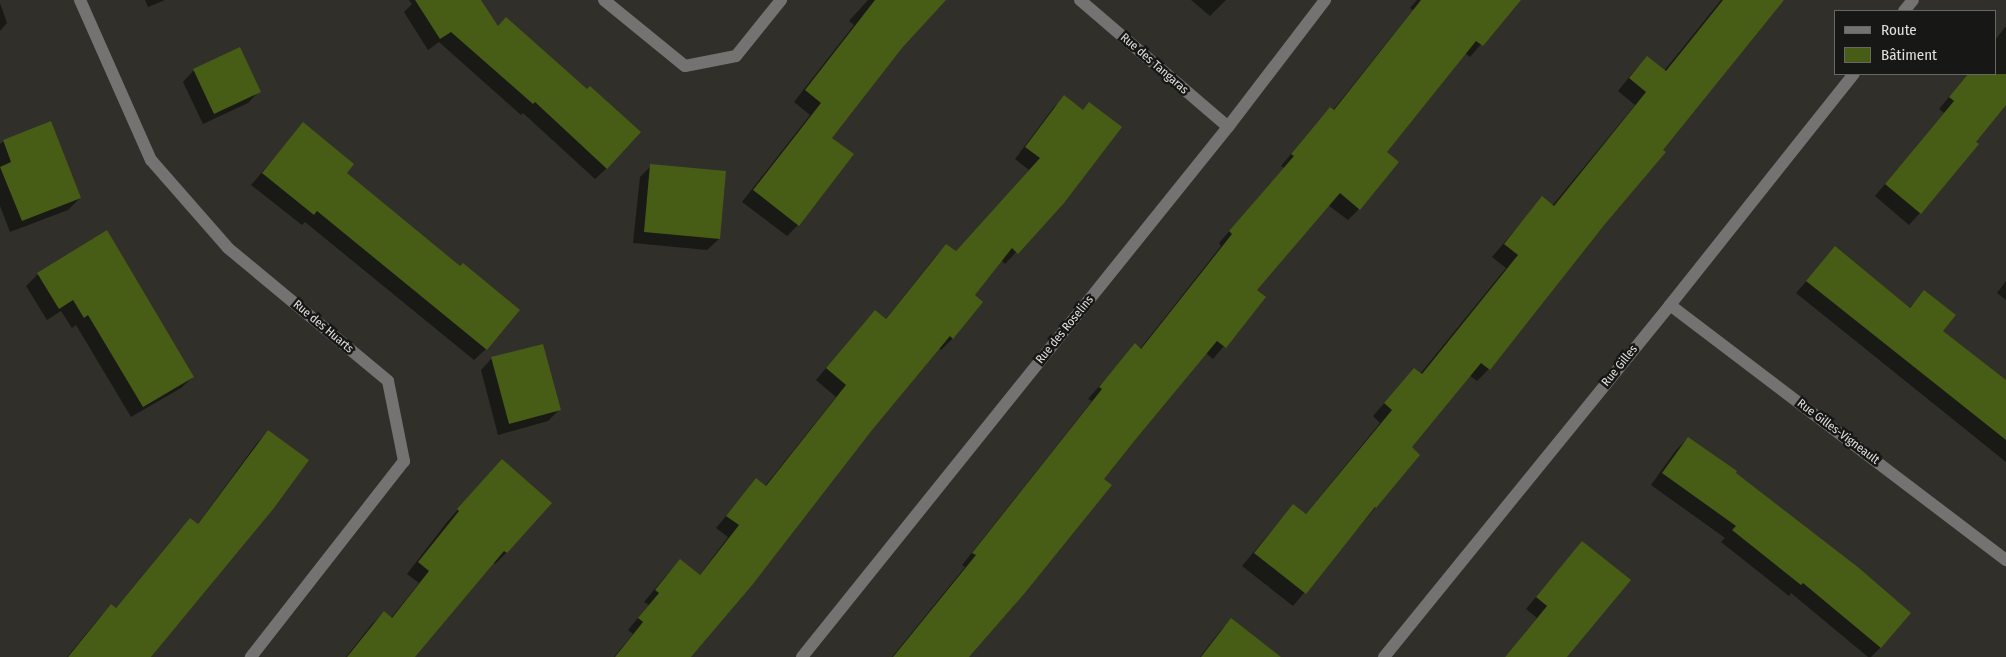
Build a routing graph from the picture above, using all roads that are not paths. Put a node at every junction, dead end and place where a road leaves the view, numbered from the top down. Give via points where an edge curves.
1 (80, 0) edge
2 (604, 0) edge
3 (781, 0) edge
4 (1080, 0) edge
5 (1325, 0) edge
6 (1913, 0) edge
7 (1905, 10) edge
8 (1853, 75) edge
9 (1228, 127) junction
10 (1670, 305) junction
11 (2006, 560) edge
12 (251, 657) edge
13 (802, 657) edge
14 (1384, 657) edge

1 - 12 street, Rue des Huarts via 151,160 228,248 388,381 404,461
2 - 3 street via 685,66 736,56
4 - 9 street, Rue des Tangaras
5 - 9 street, Rue des Roselins
6 - 7 street
8 - 10 street, Rue Gilles
9 - 13 street, Rue des Roselins
10 - 11 street, Rue Gilles-Vigneault
10 - 14 street, Rue Gilles

